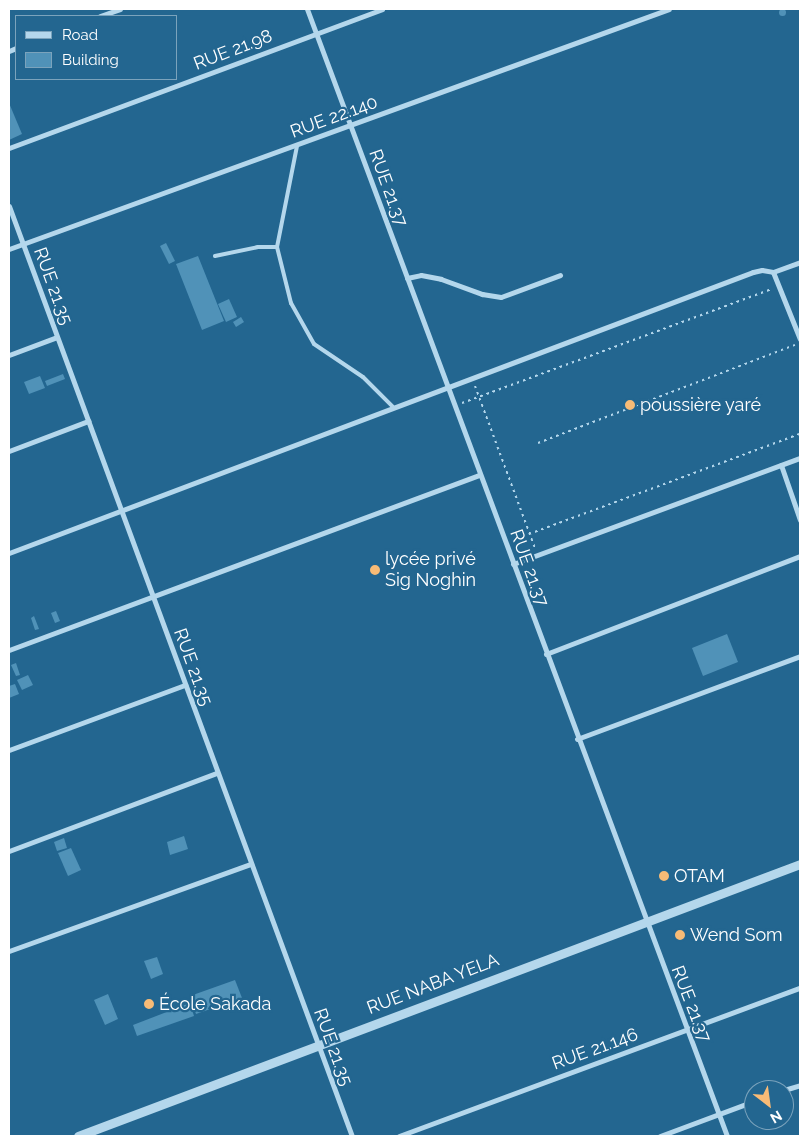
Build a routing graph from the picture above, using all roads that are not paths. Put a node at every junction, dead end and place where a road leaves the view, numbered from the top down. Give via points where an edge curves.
1 (120, 9) edge
2 (307, 9) edge
3 (382, 9) edge
4 (669, 9) edge
5 (103, 15) edge
6 (316, 33) junction
7 (351, 126) junction
8 (297, 146) junction
9 (9, 148) edge
10 (9, 206) edge
11 (23, 244) junction
12 (278, 247) junction
13 (9, 249) edge
14 (215, 256) dead end
15 (800, 262) edge
16 (773, 272) junction
17 (560, 275) dead end
18 (407, 278) junction
19 (57, 337) junction
20 (800, 339) edge
21 (9, 355) edge
22 (447, 386) junction
23 (393, 407) junction
24 (88, 421) junction
25 (9, 451) edge
26 (800, 458) edge
27 (781, 465) junction
28 (480, 475) junction
29 (122, 511) junction
30 (800, 520) edge
31 (9, 553) edge
32 (800, 556) edge
33 (513, 564) junction
34 (152, 596) junction
35 (9, 650) edge
36 (546, 654) junction
37 (800, 656) edge
38 (185, 685) junction
39 (577, 738) junction
40 (9, 750) edge
41 (218, 773) junction
42 (9, 851) edge
43 (251, 864) junction
44 (800, 864) edge
45 (645, 921) junction
46 (9, 951) edge
47 (800, 988) edge
48 (686, 1029) junction
49 (317, 1045) junction
50 (744, 1105) edge
51 (718, 1114) junction
52 (78, 1136) edge
53 (352, 1136) edge
54 (399, 1136) edge
55 (660, 1136) edge
56 (727, 1136) edge

1 - 5 street
2 - 6 street, RUE 21.37
3 - 6 street, RUE 21.98
4 - 7 street, RUE 22.140
6 - 7 street, RUE 21.37
6 - 9 street, RUE 21.98
7 - 8 street, RUE 22.140
7 - 18 street, RUE 21.37
8 - 11 street, RUE 22.140
8 - 12 lane
10 - 11 street, RUE 21.35
11 - 13 street, RUE 22.140
11 - 19 street, RUE 21.35
12 - 14 lane via 258,247
12 - 23 lane via 291,303 314,344 363,377
15 - 16 street
16 - 20 street
16 - 22 street via 753,272
17 - 18 street via 501,297 420,275
18 - 22 street, RUE 21.37
19 - 21 street
19 - 24 street, RUE 21.35
22 - 23 street
22 - 28 street, RUE 21.37
23 - 29 street
24 - 25 street
24 - 29 street, RUE 21.35
26 - 27 street
27 - 30 street
27 - 33 street
28 - 33 street, RUE 21.37
28 - 34 street
29 - 31 street
29 - 34 street, RUE 21.35
32 - 36 street
33 - 36 street, RUE 21.37
34 - 35 street
34 - 38 street, RUE 21.35
36 - 39 street, RUE 21.37
37 - 39 street
38 - 40 street
38 - 41 street, RUE 21.35
39 - 45 street, RUE 21.37
41 - 42 street
41 - 43 street, RUE 21.35
43 - 46 street
43 - 49 street, RUE 21.35
44 - 45 street, RUE NABA YELA
45 - 48 street, RUE 21.37
45 - 49 street, RUE NABA YELA
47 - 48 street, RUE 21.146
48 - 51 street, RUE 21.37
48 - 54 street, RUE 21.146
49 - 52 street, RUE NABA YELA
49 - 53 street, RUE 21.35
50 - 51 street
51 - 55 street
51 - 56 street, RUE 21.37

